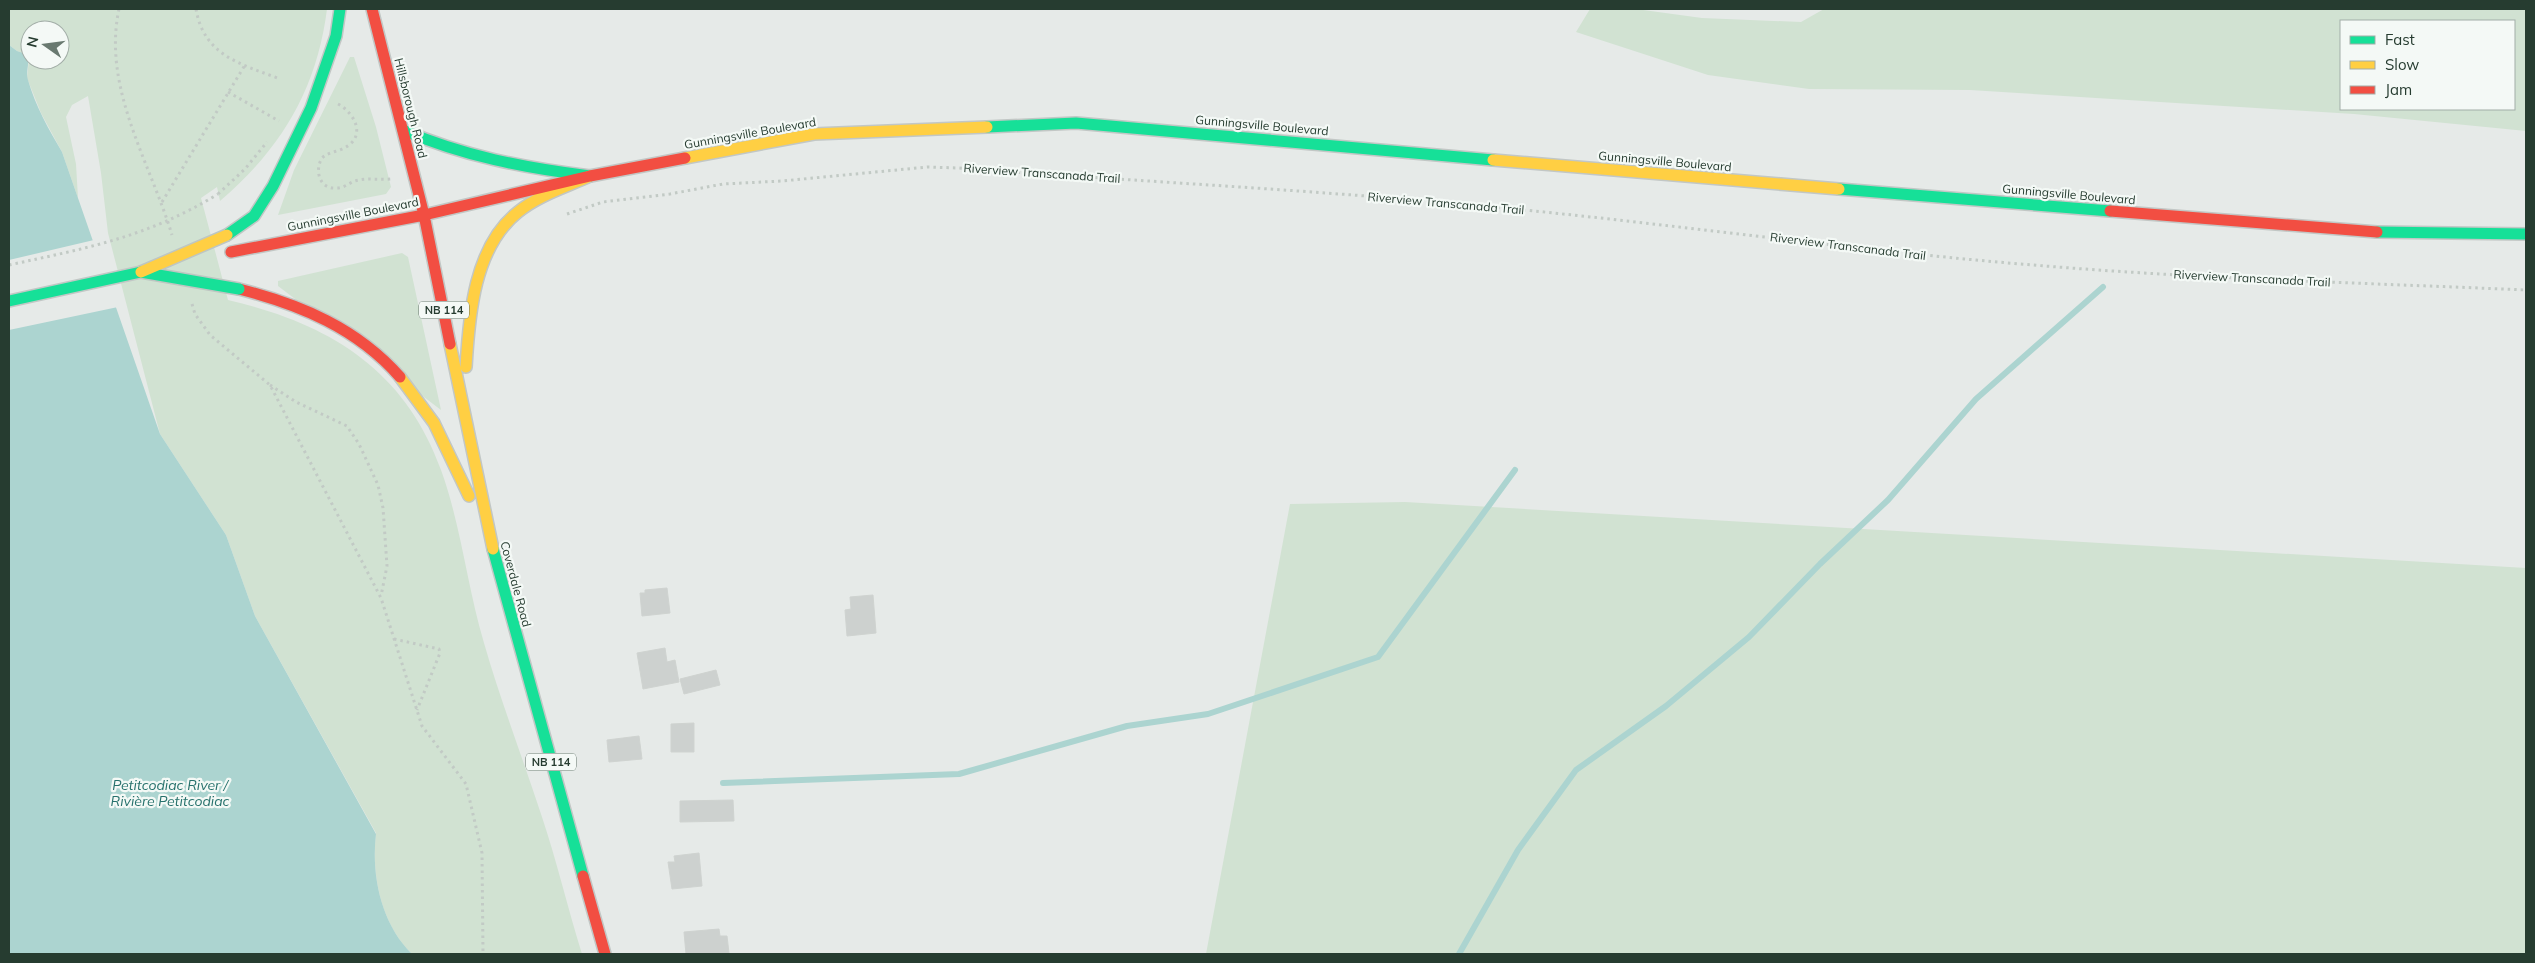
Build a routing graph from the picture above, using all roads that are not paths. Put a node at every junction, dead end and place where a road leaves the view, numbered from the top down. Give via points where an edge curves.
1 (340, 9) edge
2 (372, 9) edge
3 (403, 130) junction
4 (590, 176) junction
5 (424, 215) junction
6 (2526, 234) edge
7 (226, 253) dead end
8 (204, 258) dead end
9 (142, 272) junction
10 (9, 301) edge
11 (464, 405) junction
12 (490, 540) junction
13 (604, 954) edge

1 - 9 main road, bridge via 336,36 311,108 278,178 254,216 227,234
2 - 3 main road, Hillsborough Road / NB 114
3 - 4 main road via 451,150 492,162
3 - 5 main road, Hillsborough Road / NB 114
4 - 5 main road, Gunningsville Boulevard
4 - 6 main road, Gunningsville Boulevard via 814,134 1076,123 1772,184 2376,232
4 - 11 main road via 529,205 502,227 488,256 471,312
5 - 7 main road, Gunningsville Boulevard
5 - 11 main road, Coverdale Road / NB 114
8 - 9 main road, bridge
9 - 10 main road
9 - 12 main road, bridge via 239,289 296,304 331,320 364,342 390,365 429,414
11 - 12 main road, Coverdale Road / NB 114
12 - 13 main road, Coverdale Road / NB 114

